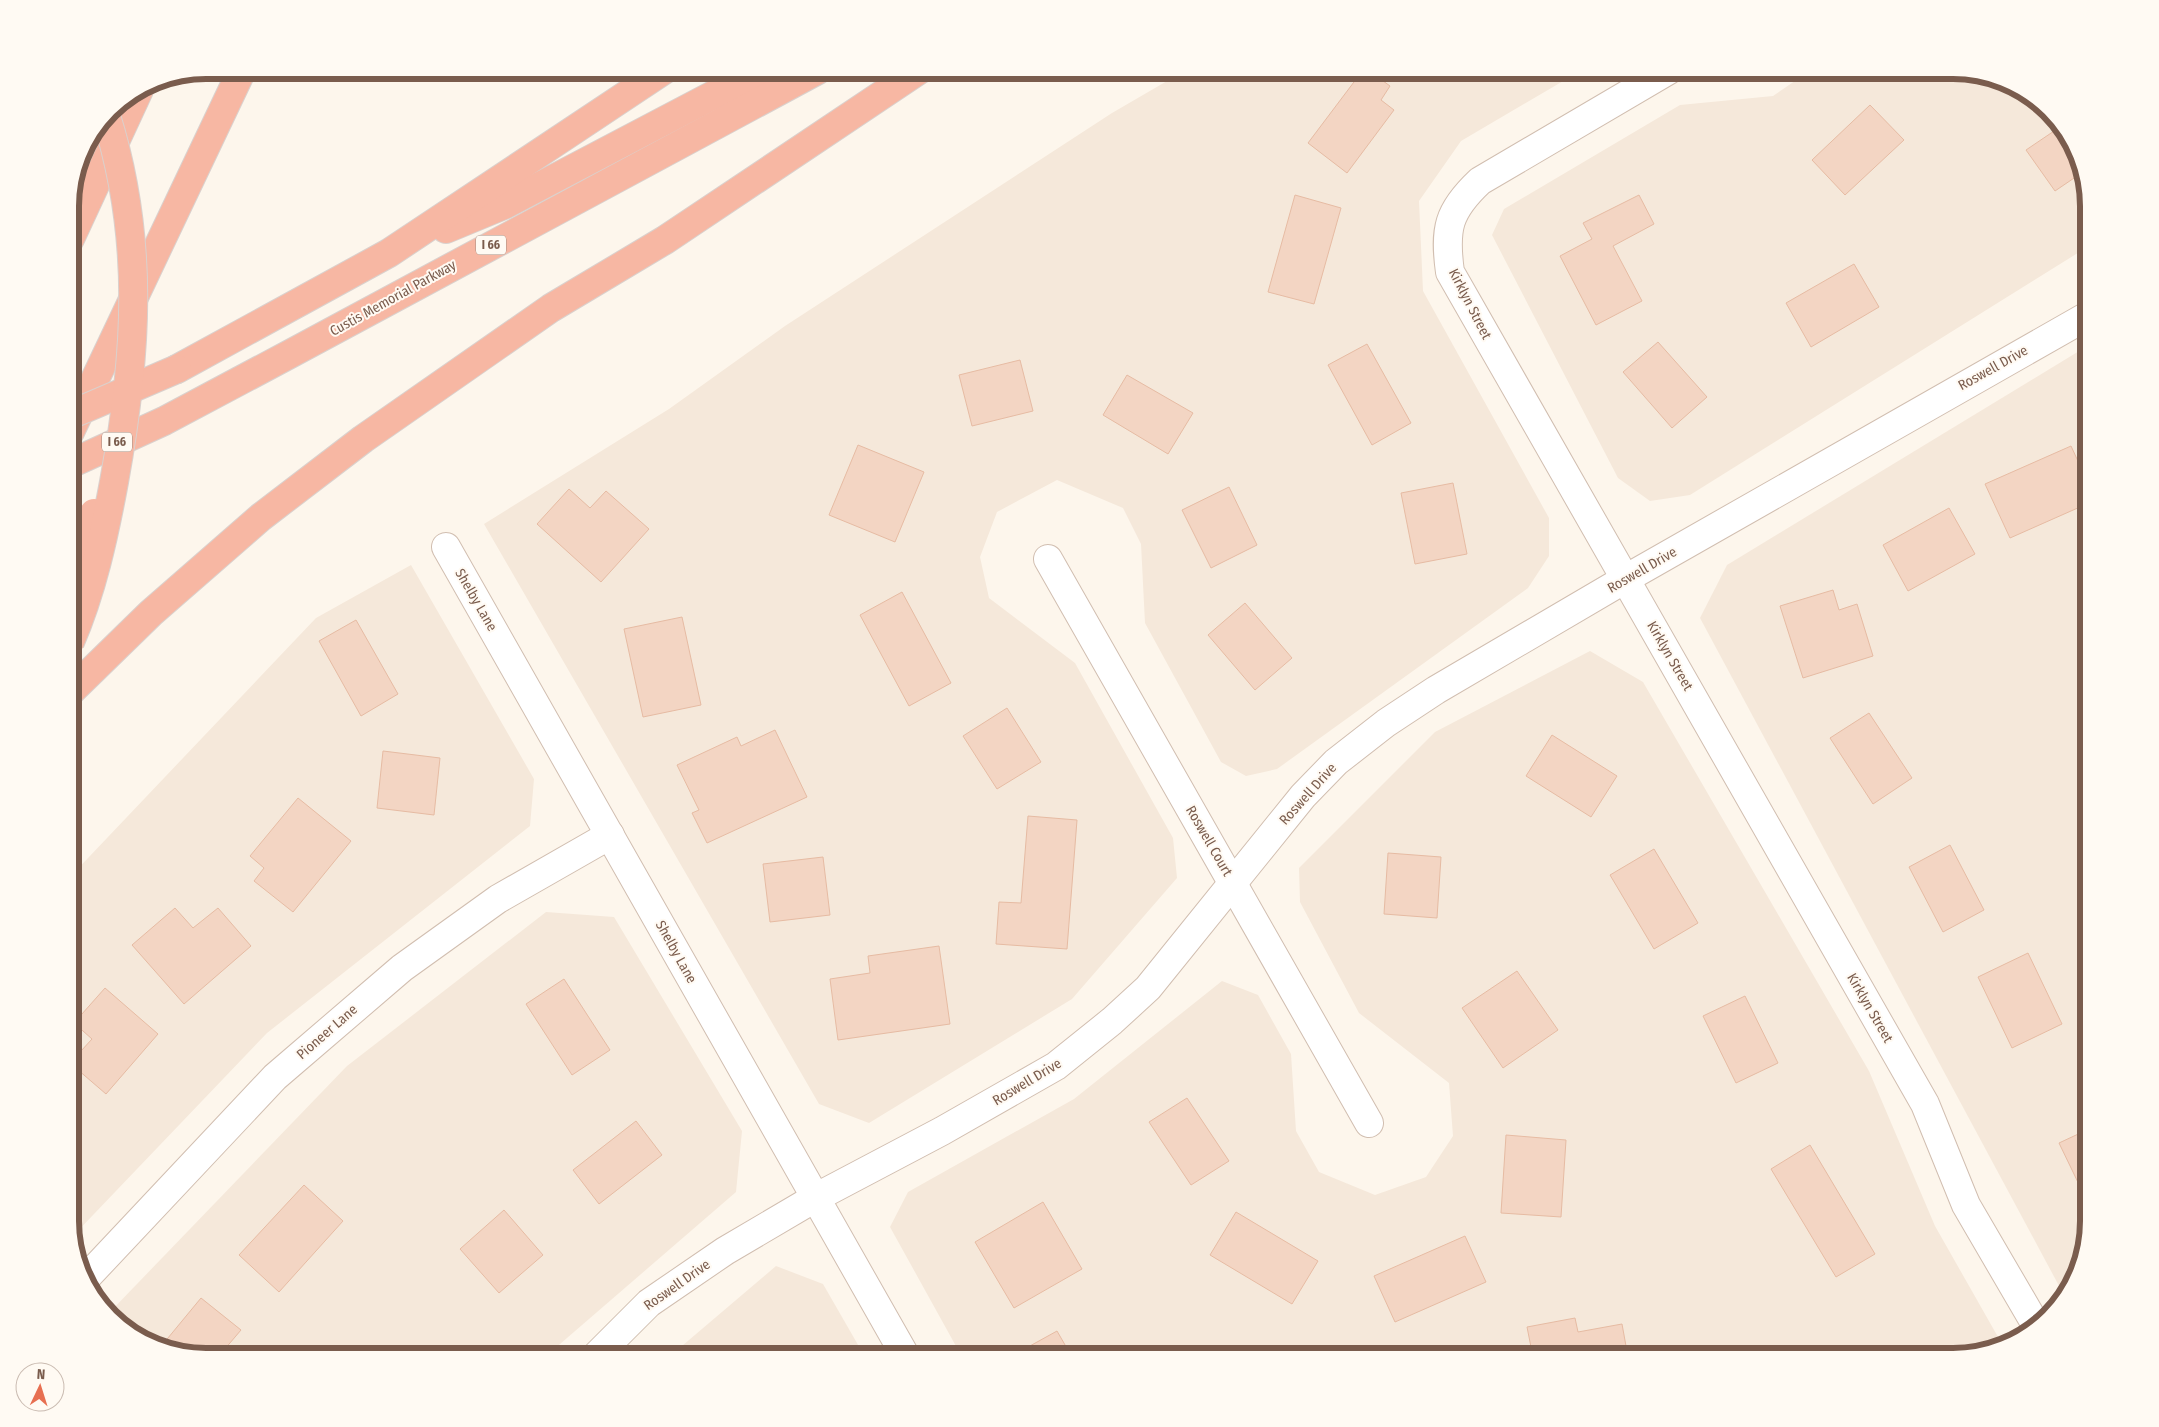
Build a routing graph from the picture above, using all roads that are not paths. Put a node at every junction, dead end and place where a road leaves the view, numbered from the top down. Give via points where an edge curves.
1 (238, 79) edge
2 (650, 79) edge
3 (744, 79) edge
4 (801, 79) edge
5 (906, 79) edge
6 (1653, 79) edge
7 (134, 101) edge
8 (108, 125) edge
9 (79, 220) edge
10 (389, 253) junction
11 (2080, 319) edge
12 (79, 411) edge
13 (79, 413) edge
14 (123, 434) junction
15 (79, 460) edge
16 (446, 547) dead end
17 (79, 550) edge
18 (1048, 559) dead end
19 (1627, 578) junction
20 (79, 622) edge
21 (79, 683) edge
22 (610, 835) junction
23 (1233, 882) junction
24 (1369, 1123) dead end
25 (815, 1198) junction
26 (90, 1274) edge
27 (2033, 1320) edge
28 (603, 1348) edge
29 (901, 1348) edge

1 - 13 highway
2 - 10 highway
3 - 10 highway via 504,205
4 - 15 highway, Custis Memorial Parkway / I 66 via 164,421
5 - 21 highway via 665,240 551,308 363,439 261,517 152,613
6 - 19 street, Kirklyn Street via 1480,181 1462,198 1450,219 1446,245 1450,272
7 - 9 highway
8 - 14 highway, bridge via 129,216 134,267 134,330
10 - 12 highway, bridge via 177,369
11 - 19 street, Roswell Drive
14 - 17 highway, bridge
14 - 20 highway, bridge via 104,533
16 - 22 street, Shelby Lane
18 - 23 street, Roswell Court
19 - 23 street, Roswell Drive via 1386,722 1336,762 1303,796
19 - 27 street, Kirklyn Street via 1925,1104 1966,1204
22 - 25 street, Shelby Lane
22 - 26 street, Pioneer Lane via 498,899 402,968 275,1078
23 - 24 street, Roswell Court
23 - 25 street, Roswell Drive via 1148,988 1056,1066
25 - 28 street, Roswell Drive via 725,1251 649,1303
25 - 29 street, Shelby Lane

